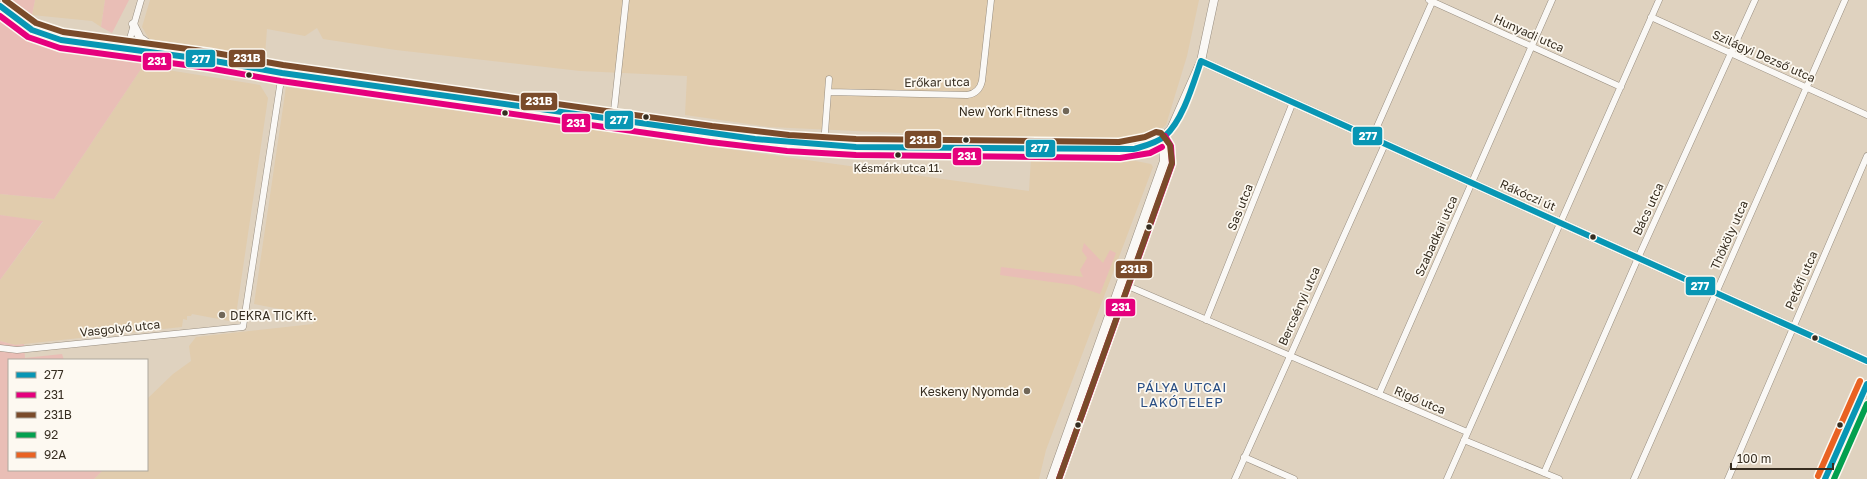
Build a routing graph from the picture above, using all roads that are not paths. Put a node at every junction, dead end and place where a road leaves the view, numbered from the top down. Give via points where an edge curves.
1 (141, 0) edge
2 (626, 0) edge
3 (991, 0) edge
4 (1214, 0) edge
5 (1432, 0) edge
6 (1552, 0) edge
7 (1659, 0) edge
8 (1755, 0) edge
9 (1845, 0) edge
10 (0, 6) edge
11 (1651, 17) junction
12 (133, 24) junction
13 (1531, 46) junction
14 (127, 49) junction
15 (163, 54) junction
16 (1731, 54) junction
17 (1201, 61) junction
18 (282, 73) junction
19 (829, 79) dead end
20 (1621, 87) junction
21 (1806, 88) junction
22 (828, 92) junction
23 (1293, 102) junction
24 (1867, 115) edge
25 (613, 120) junction
26 (1372, 138) junction
27 (1158, 140) junction
28 (1385, 144) junction
29 (824, 145) junction
30 (1867, 156) edge
31 (1471, 182) junction
32 (1561, 223) junction
33 (1638, 258) junction
34 (1121, 283) junction
35 (1716, 293) junction
36 (1206, 320) junction
37 (1792, 327) junction
38 (0, 348) edge
39 (1289, 355) junction
40 (1867, 361) edge
41 (1867, 384) edge
42 (1379, 394) junction
43 (1468, 432) junction
44 (1464, 440) junction
45 (1244, 457) junction
46 (1544, 473) junction
47 (1051, 479) edge
48 (1235, 479) edge
49 (1294, 479) edge
50 (1446, 479) edge
51 (1559, 479) edge
52 (1634, 479) edge
53 (1728, 479) edge
54 (1825, 479) edge

1 - 12 street
2 - 25 street
3 - 22 street, Erőkar utca via 982,81 975,93 967,95
4 - 17 street
5 - 13 street, Hunyadi utca
5 - 26 street
6 - 13 street, Szabadkai utca
7 - 11 street
8 - 16 street, Bács utca
9 - 21 street, Thököly utca
10 - 14 street via 23,25 42,34 61,40
11 - 16 street, Szilágyi Dezső utca
11 - 20 street
12 - 14 street
12 - 15 street via 144,43
13 - 20 street, Hunyadi utca
13 - 31 street, Szabadkai utca
14 - 15 street
15 - 18 street
16 - 21 street, Szilágyi Dezső utca
16 - 33 street, Bács utca
17 - 23 street, Rákóczi út
17 - 27 street via 1177,119 1171,129
18 - 25 street
18 - 38 street, Vasgolyó utca via 243,327 17,350
19 - 22 street
20 - 32 street
21 - 24 street, Szilágyi Dezső utca
21 - 35 street, Thököly utca
22 - 29 street
23 - 26 street, Rákóczi út
23 - 36 street, Sas utca
25 - 29 street via 755,139
26 - 28 street, Rákóczi út
27 - 29 street via 1148,145 1120,150
27 - 34 street via 1163,148 1164,161
28 - 31 street, Rákóczi út
28 - 39 street, Bercsényi utca
30 - 37 street, Petőfi utca
31 - 32 street, Rákóczi út
31 - 42 street, Szabadkai utca
32 - 33 street, Rákóczi út
32 - 43 street
33 - 35 street, Rákóczi út
33 - 46 street, Bács utca
34 - 36 street, Rigó utca
34 - 47 street
35 - 37 street, Rákóczi út
35 - 52 street, Thököly utca
36 - 39 street, Rigó utca
37 - 40 street, Rákóczi út
37 - 53 street, Petőfi utca
39 - 42 street, Rigó utca
39 - 45 street, Bercsényi utca
41 - 54 street
42 - 43 street, Rigó utca
43 - 44 street
44 - 46 street
44 - 50 street
45 - 48 street, Bercsényi utca
45 - 49 street
46 - 51 street

